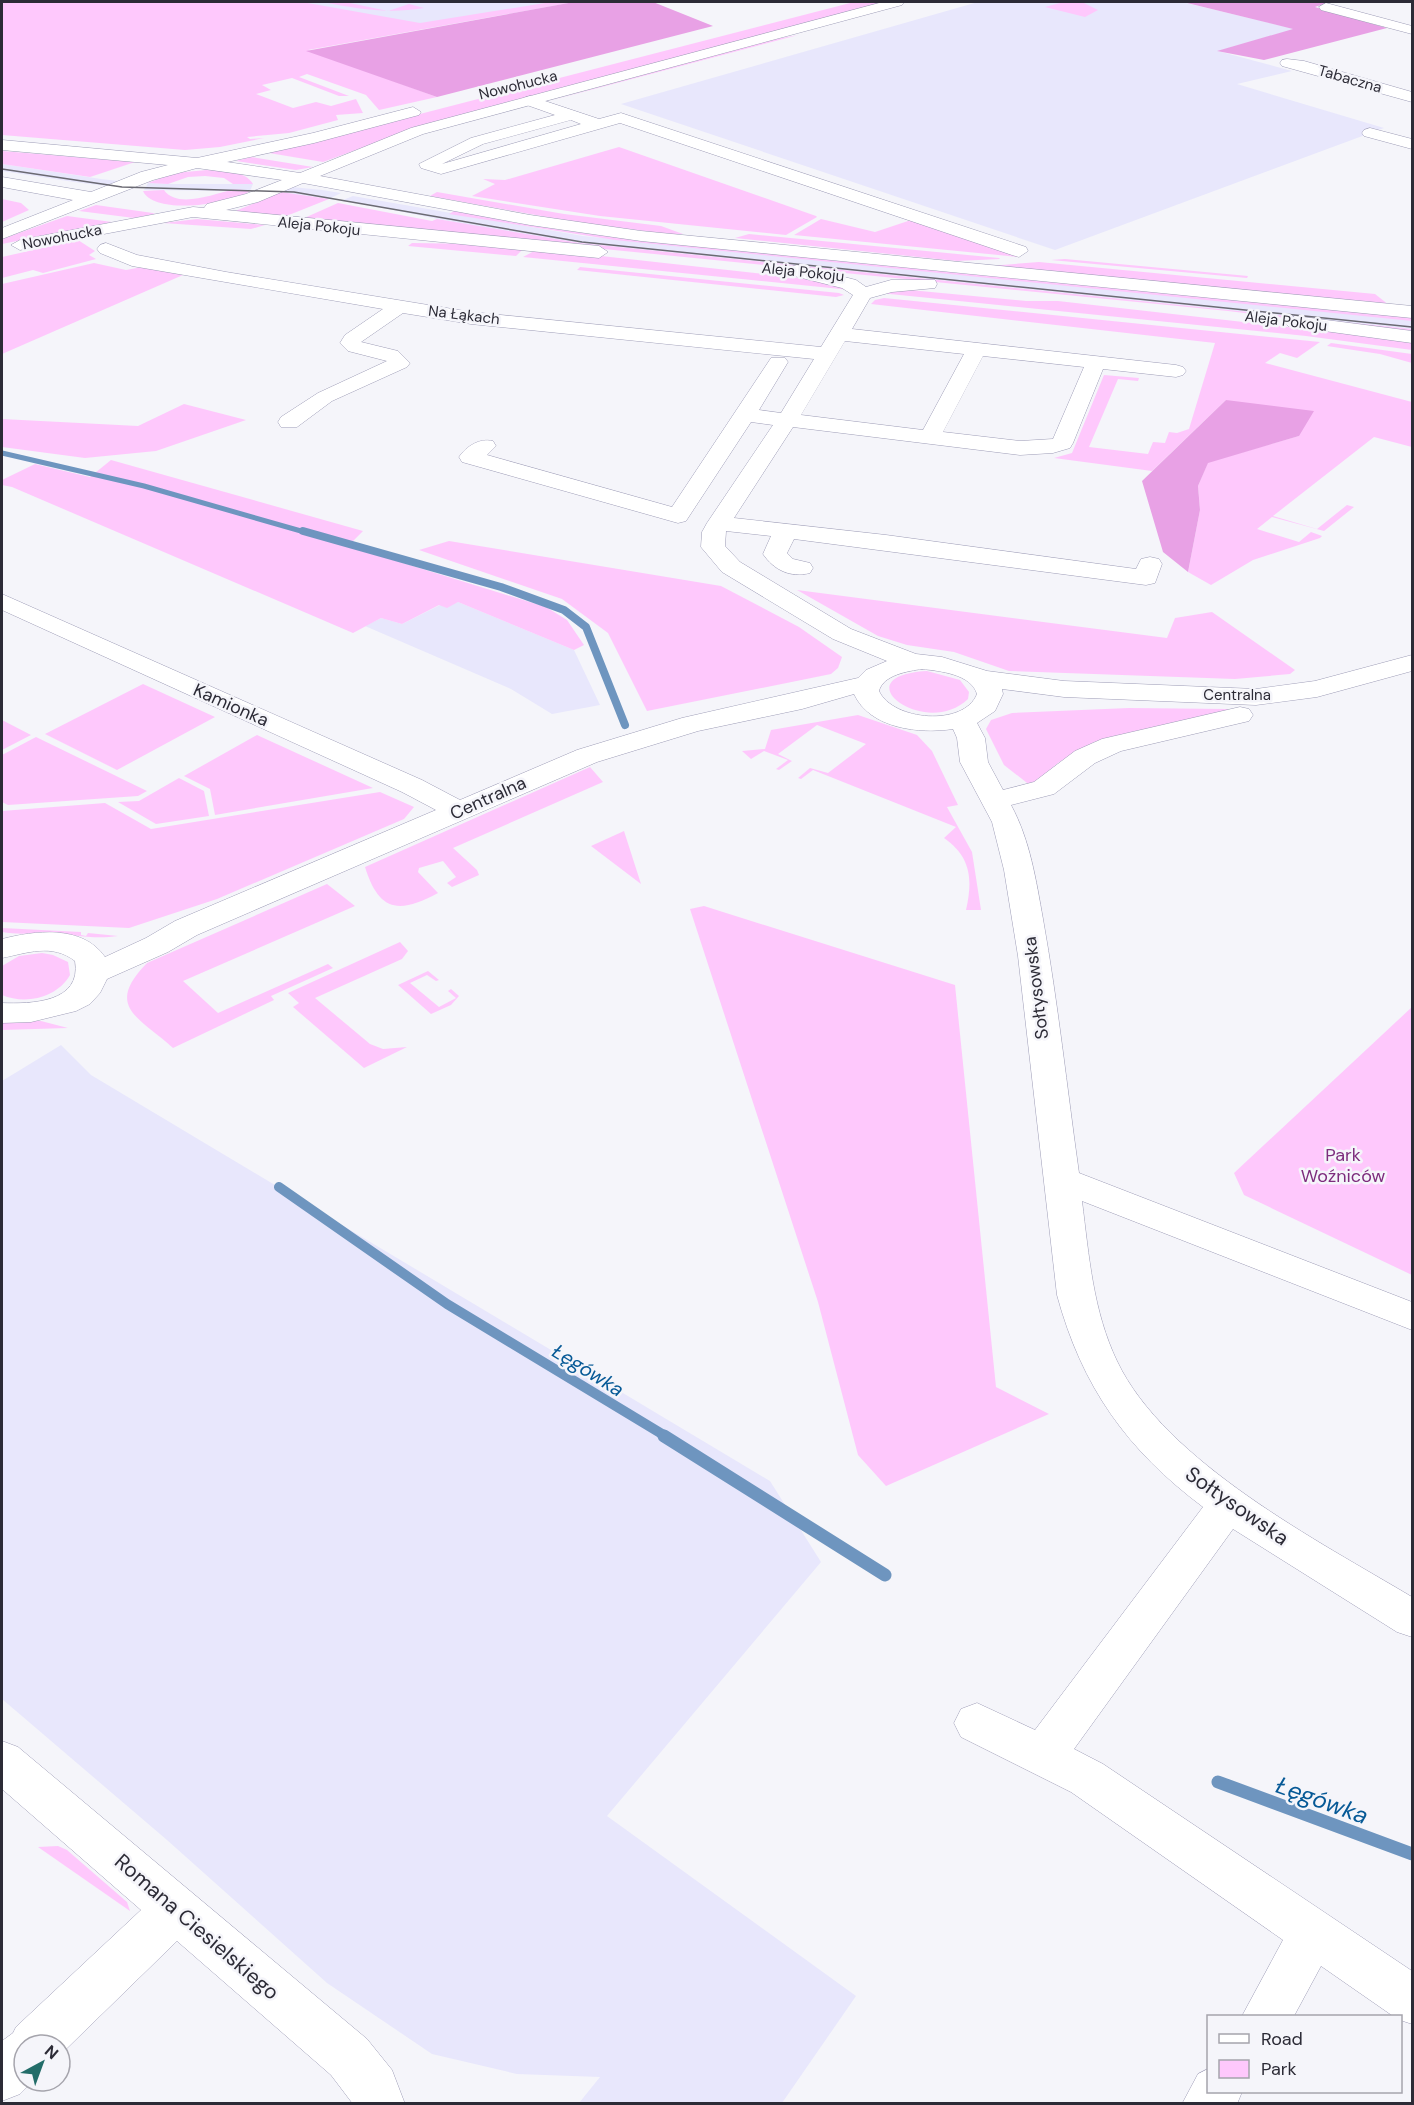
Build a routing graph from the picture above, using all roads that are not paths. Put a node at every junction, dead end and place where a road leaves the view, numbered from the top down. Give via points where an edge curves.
1 (897, 2) edge
2 (1331, 4) edge
3 (771, 20) dead end
4 (1413, 30) edge
5 (726, 32) dead end
6 (1287, 63) dead end
7 (1413, 97) edge
8 (530, 100) junction
9 (430, 108) dead end
10 (572, 115) junction
11 (598, 124) junction
12 (1370, 133) dead end
13 (1413, 144) edge
14 (2, 145) edge
15 (197, 163) junction
16 (441, 169) junction
17 (300, 177) junction
18 (467, 177) dead end
19 (2, 182) edge
20 (95, 198) junction
21 (193, 212) junction
22 (2, 234) edge
23 (2, 249) edge
24 (106, 249) dead end
25 (1019, 251) dead end
26 (618, 254) dead end
27 (774, 269) dead end
28 (797, 271) junction
29 (928, 284) junction
30 (952, 287) dead end
31 (862, 294) junction
32 (399, 307) junction
33 (1413, 312) edge
34 (1281, 321) dead end
35 (839, 334) junction
36 (1413, 337) edge
37 (977, 349) junction
38 (827, 354) junction
39 (778, 362) dead end
40 (1096, 362) junction
41 (1176, 371) dead end
42 (745, 415) junction
43 (787, 420) junction
44 (289, 422) dead end
45 (930, 437) junction
46 (485, 446) dead end
47 (719, 523) junction
48 (786, 530) junction
49 (801, 568) dead end
50 (1145, 578) dead end
51 (2, 601) edge
52 (842, 634) junction
53 (912, 662) junction
54 (1413, 663) edge
55 (873, 687) junction
56 (983, 689) junction
57 (1240, 716) dead end
58 (962, 719) junction
59 (922, 723) junction
60 (974, 762) junction
61 (995, 800) junction
62 (459, 811) junction
63 (9, 944) edge
64 (86, 961) junction
65 (2, 1013) edge
66 (1062, 1180) junction
67 (1413, 1317) edge
68 (1227, 1503) junction
69 (1413, 1619) edge
70 (977, 1723) dead end
71 (1044, 1755) junction
72 (2, 1761) edge
73 (176, 1909) junction
74 (1315, 1934) junction
75 (1413, 2000) edge
76 (1268, 2015) edge
77 (47, 2033) edge
78 (379, 2103) edge

1 - 8 street, Nowohucka
2 - 4 street
3 - 5 street
6 - 7 street, Tabaczna
8 - 10 street
8 - 17 street, Nowohucka via 402,136
9 - 15 street
10 - 11 street
10 - 16 street via 477,141 427,164
11 - 16 street
11 - 25 street via 621,118
12 - 13 street
14 - 15 street
15 - 17 street, Aleja Pokoju
15 - 20 street, Nowohucka via 147,176
16 - 18 street
17 - 21 street, Nowohucka via 246,200
17 - 33 street, Aleja Pokoju via 662,239
19 - 20 street
20 - 21 street, Aleja Pokoju
20 - 22 street, Nowohucka
21 - 23 street, Nowohucka
21 - 26 street, Aleja Pokoju
24 - 32 street, Na Łąkach via 132,260
27 - 28 street, Aleja Pokoju
28 - 29 street, Aleja Pokoju
28 - 31 street via 849,284
29 - 30 street, Aleja Pokoju
29 - 31 street via 891,286
31 - 35 street
32 - 38 street, Na Łąkach via 471,318
32 - 44 street via 350,344 394,357 400,363 325,397
34 - 36 street, Aleja Pokoju
35 - 37 street via 910,348
35 - 38 street
37 - 40 street via 1028,361
37 - 45 street
38 - 43 street
39 - 42 street
40 - 41 street via 1149,375
40 - 45 street via 1062,443 1056,448 1038,450
42 - 43 street
42 - 46 street via 671,521 549,471 470,457
43 - 45 street
43 - 47 street
47 - 48 street
47 - 52 street via 713,547 726,563
48 - 49 street via 775,554 785,565
48 - 50 street
51 - 62 street, Kamionka via 412,786
52 - 53 street
52 - 55 street via 860,656
53 - 55 street
53 - 56 street via 960,667
54 - 56 street, Centralna via 1336,684 1267,696
55 - 59 street via 894,716
55 - 62 street, Centralna via 711,719 634,739
56 - 58 street via 977,713
57 - 61 street via 1112,745 1080,760 1044,788
58 - 59 street
58 - 60 street, Sołtysowska via 971,738
59 - 60 street, Sołtysowska
60 - 61 street, Sołtysowska
61 - 66 street, Sołtysowska via 1020,870
62 - 64 street, Centralna via 186,928 157,945
63 - 64 street via 57,942
64 - 65 street via 91,982 80,994 35,1013
66 - 67 street
66 - 68 street, Sołtysowska via 1076,1295 1087,1335 1107,1378 1131,1414 1173,1461
68 - 69 street, Sołtysowska
68 - 71 street
70 - 71 street
71 - 74 street via 1088,1778
72 - 73 street, Romana Ciesielskiego
73 - 77 street
73 - 78 street, Romana Ciesielskiego via 360,2068
74 - 75 street
74 - 76 street

